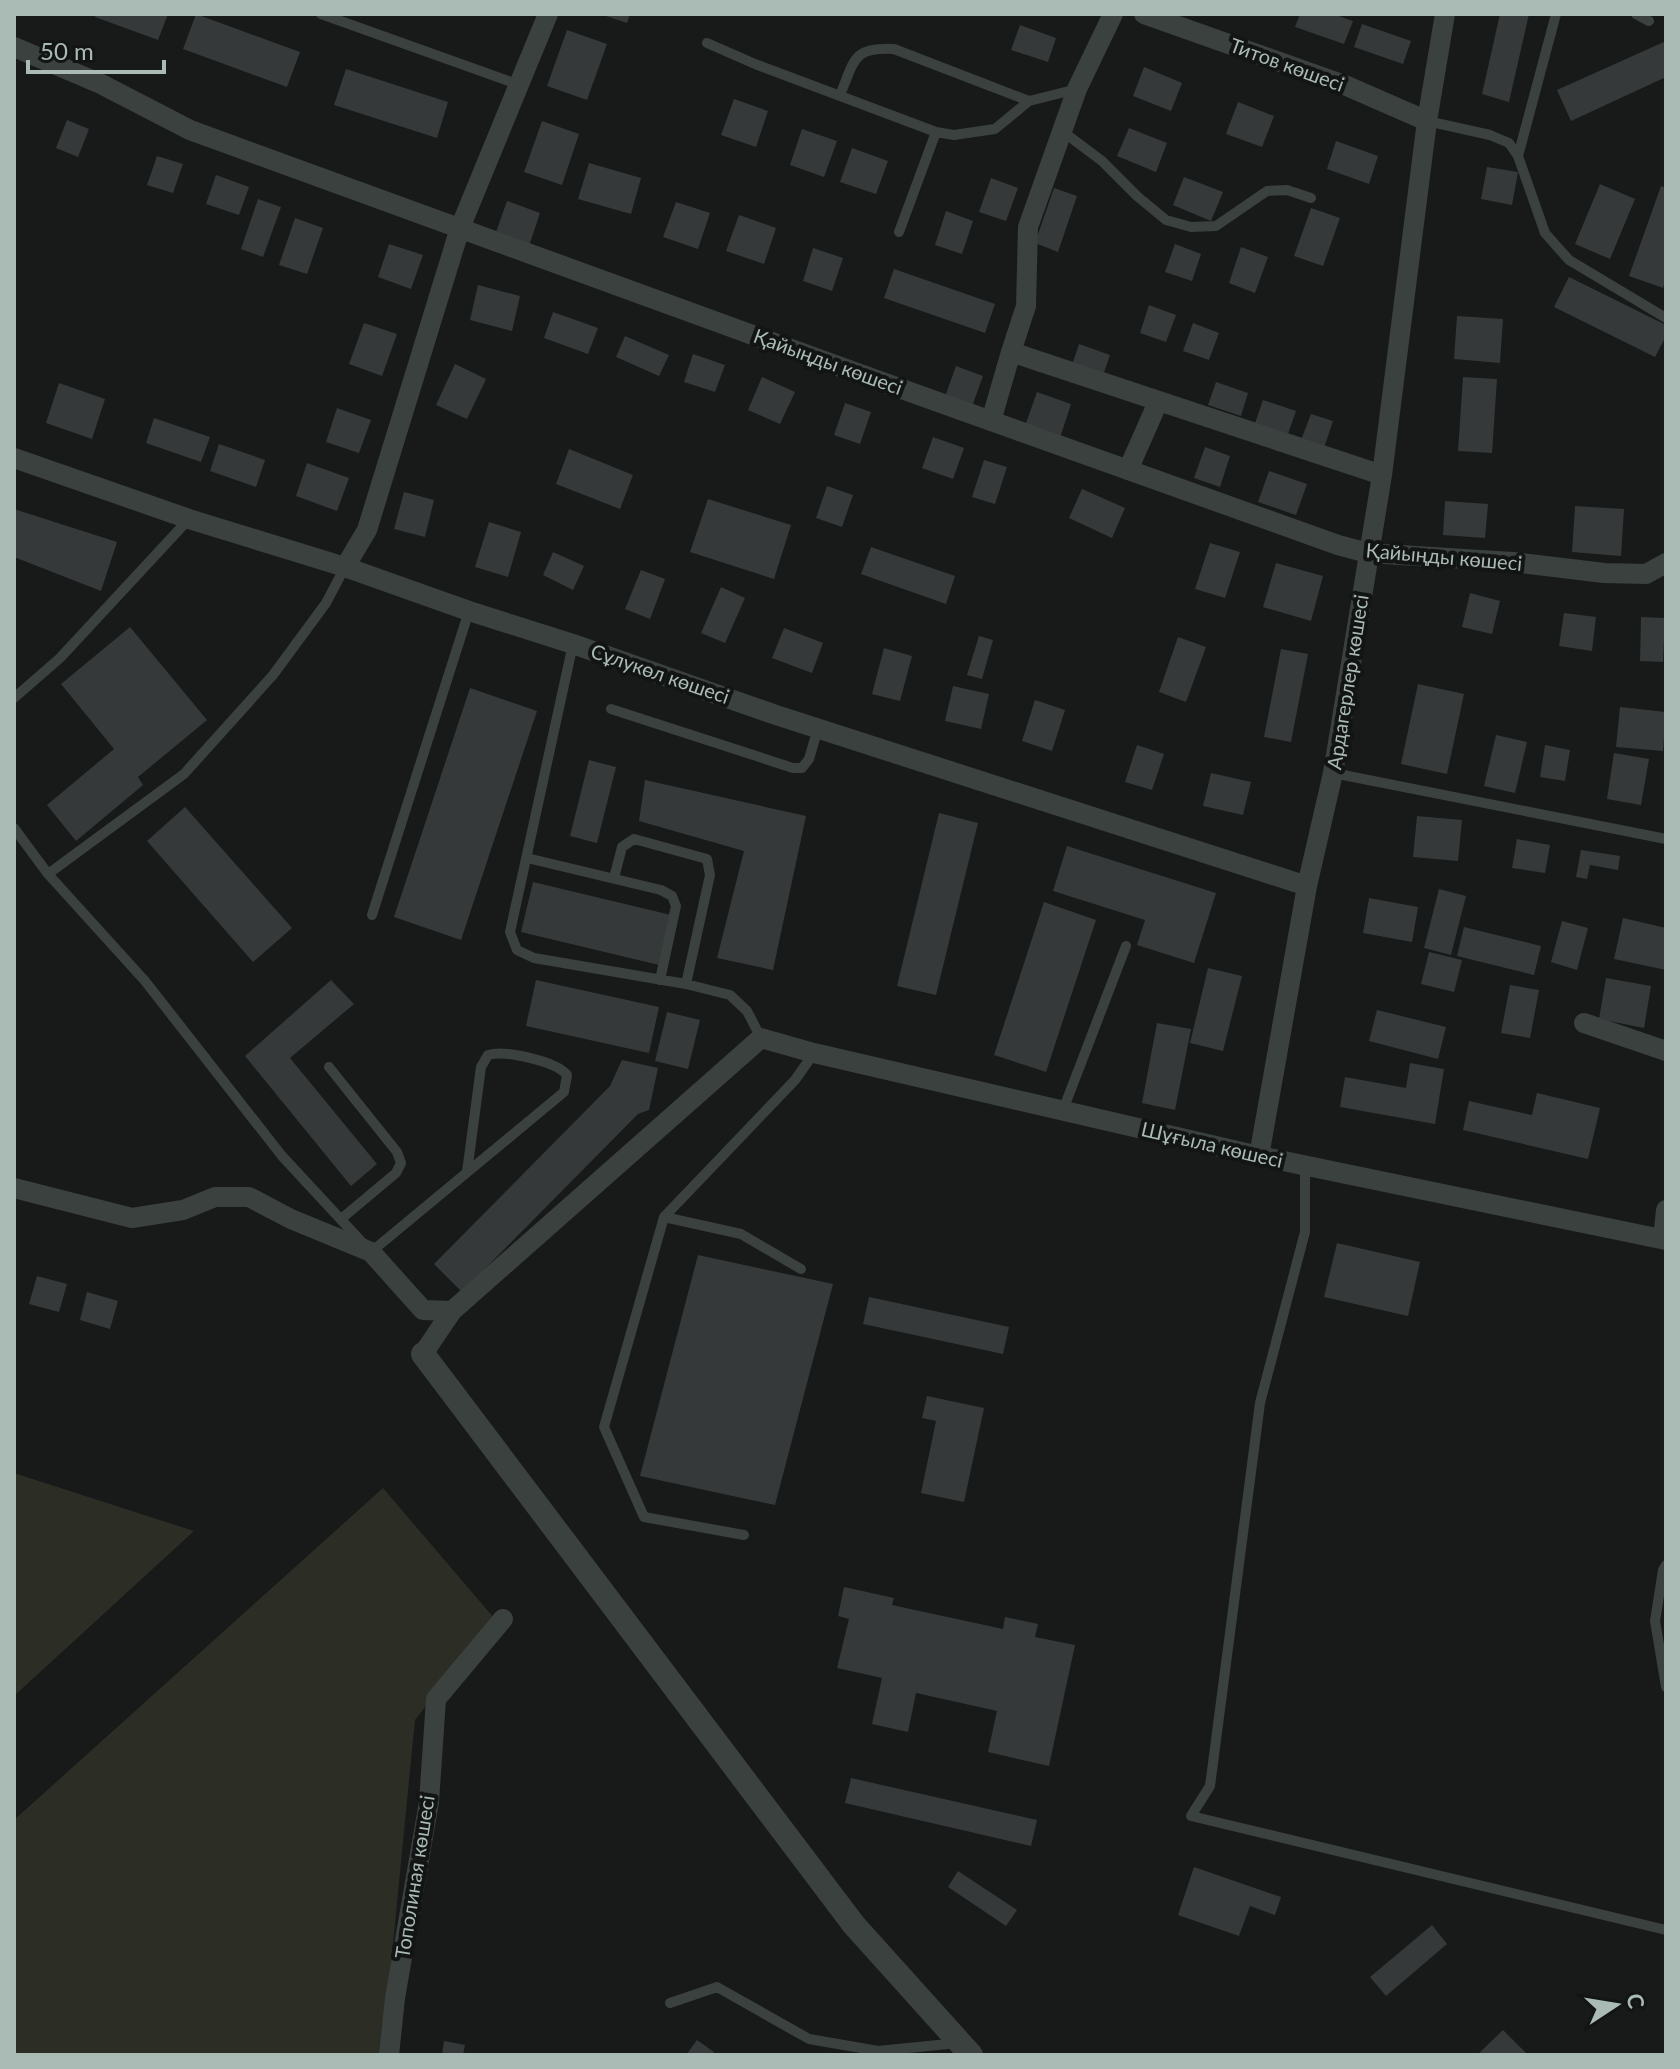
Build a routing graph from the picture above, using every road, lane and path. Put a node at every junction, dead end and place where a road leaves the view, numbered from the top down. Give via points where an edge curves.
1 (321, 14) edge
2 (548, 14) edge
3 (1113, 14) edge
4 (1144, 14) edge
5 (1445, 14) edge
6 (1556, 14) edge
7 (1636, 14) edge
8 (1649, 21) dead end
9 (707, 43) dead end
10 (14, 47) edge
11 (517, 84) junction
12 (1077, 89) junction
13 (840, 95) junction
14 (1029, 101) junction
15 (1427, 121) junction
16 (1062, 131) junction
17 (936, 132) junction
18 (1518, 156) junction
19 (1311, 198) dead end
20 (460, 228) junction
21 (899, 232) dead end
22 (1666, 318) edge
23 (1011, 352) junction
24 (1158, 402) junction
25 (991, 421) junction
26 (14, 458) edge
27 (1128, 470) junction
28 (1382, 475) junction
29 (189, 519) junction
30 (1368, 553) junction
31 (1666, 563) edge
32 (345, 567) junction
33 (1656, 576) edge
34 (469, 611) junction
35 (573, 644) junction
36 (14, 698) edge
37 (611, 709) dead end
38 (818, 728) junction
39 (1333, 773) junction
40 (14, 828) edge
41 (1666, 839) edge
42 (527, 858) junction
43 (48, 874) junction
44 (614, 878) junction
45 (1307, 886) junction
46 (372, 915) dead end
47 (1126, 946) dead end
48 (660, 980) junction
49 (686, 984) junction
50 (1584, 1023) dead end
51 (761, 1038) junction
52 (1666, 1051) edge
53 (814, 1053) junction
54 (329, 1067) dead end
55 (1063, 1110) junction
56 (1259, 1156) junction
57 (1305, 1166) junction
58 (467, 1172) junction
59 (14, 1188) edge
60 (1666, 1210) edge
61 (664, 1217) junction
62 (341, 1219) junction
63 (1664, 1239) edge
64 (371, 1252) junction
65 (801, 1269) dead end
66 (452, 1311) junction
67 (423, 1354) joint
68 (744, 1535) dead end
69 (1666, 1565) edge
70 (503, 1619) dead end
71 (1666, 1687) edge
72 (1666, 1930) edge
73 (670, 2003) dead end
74 (966, 2049) edge
75 (389, 2055) edge

1 - 11 lane
2 - 11 street
3 - 12 street
4 - 15 street, Титов көшесі via 1347,86
5 - 15 street, Ардагерлер көшесі
6 - 18 lane
7 - 8 lane
9 - 13 lane
10 - 20 street, Қайыңды көшесі via 190,130
11 - 20 street
12 - 14 lane
12 - 16 street
13 - 14 lane via 857,56 871,48 894,49
13 - 17 lane
14 - 17 lane via 995,129
15 - 18 lane via 1490,135 1509,143
15 - 28 street, Ардагерлер көшесі
16 - 19 lane via 1166,220 1191,227 1216,226 1267,191 1287,190
16 - 23 street via 1028,227 1026,306
17 - 21 lane
18 - 22 lane via 1545,233 1569,260
20 - 25 street, Қайыңды көшесі
20 - 32 street via 367,530
23 - 24 street
23 - 25 street
24 - 27 street
24 - 28 street
25 - 27 street, Қайыңды көшесі
26 - 29 street, Сұлукөл көшесі
27 - 30 street, Қайыңды көшесі
28 - 30 street, Ардагерлер көшесі
29 - 32 street, Сұлукөл көшесі
29 - 36 lane via 60,658
30 - 33 street, Қайыңды көшесі
30 - 39 street, Ардагерлер көшесі
31 - 33 street, Қайыңды көшесі
32 - 34 street, Сұлукөл көшесі
32 - 43 lane via 326,603 273,675 184,774
34 - 35 street, Сұлукөл көшесі
34 - 46 lane
35 - 38 street, Сұлукөл көшесі
35 - 42 lane
37 - 38 lane via 793,768 802,768 809,759
38 - 45 street, Сұлукөл көшесі
39 - 41 lane
39 - 45 street, Ардагерлер көшесі
40 - 43 lane
42 - 44 lane
42 - 48 lane via 510,932 517,950 534,958
43 - 62 lane via 145,981 282,1156
44 - 48 lane via 672,896 676,906
44 - 49 lane via 622,847 634,839 707,859 710,875
45 - 56 street, Ардагерлер көшесі
47 - 55 lane
48 - 49 lane
49 - 51 lane via 730,995 747,1011
50 - 52 street
51 - 53 street, Шұғыла көшесі
51 - 66 street
53 - 55 street, Шұғыла көшесі
53 - 61 lane via 795,1080
54 - 62 lane via 401,1163
55 - 56 street, Шұғыла көшесі
56 - 57 street, Шұғыла көшесі
57 - 63 street, Шұғыла көшесі
57 - 72 lane via 1305,1232 1260,1403 1210,1786 1191,1816
58 - 58 lane via 564,1092 567,1075 560,1067 499,1052 488,1055 481,1067
58 - 64 lane
59 - 64 street via 132,1218 183,1210 215,1197 249,1197
60 - 63 street
61 - 65 lane via 741,1234
61 - 68 lane via 604,1427 644,1517
62 - 64 lane
64 - 66 street via 423,1310
66 - 67 street
67 - 74 street via 854,1925
69 - 71 lane via 1655,1621
70 - 75 street, Тополиная көшесі via 436,1699 429,1802
73 - 74 lane via 717,1987 809,2039 878,2051

